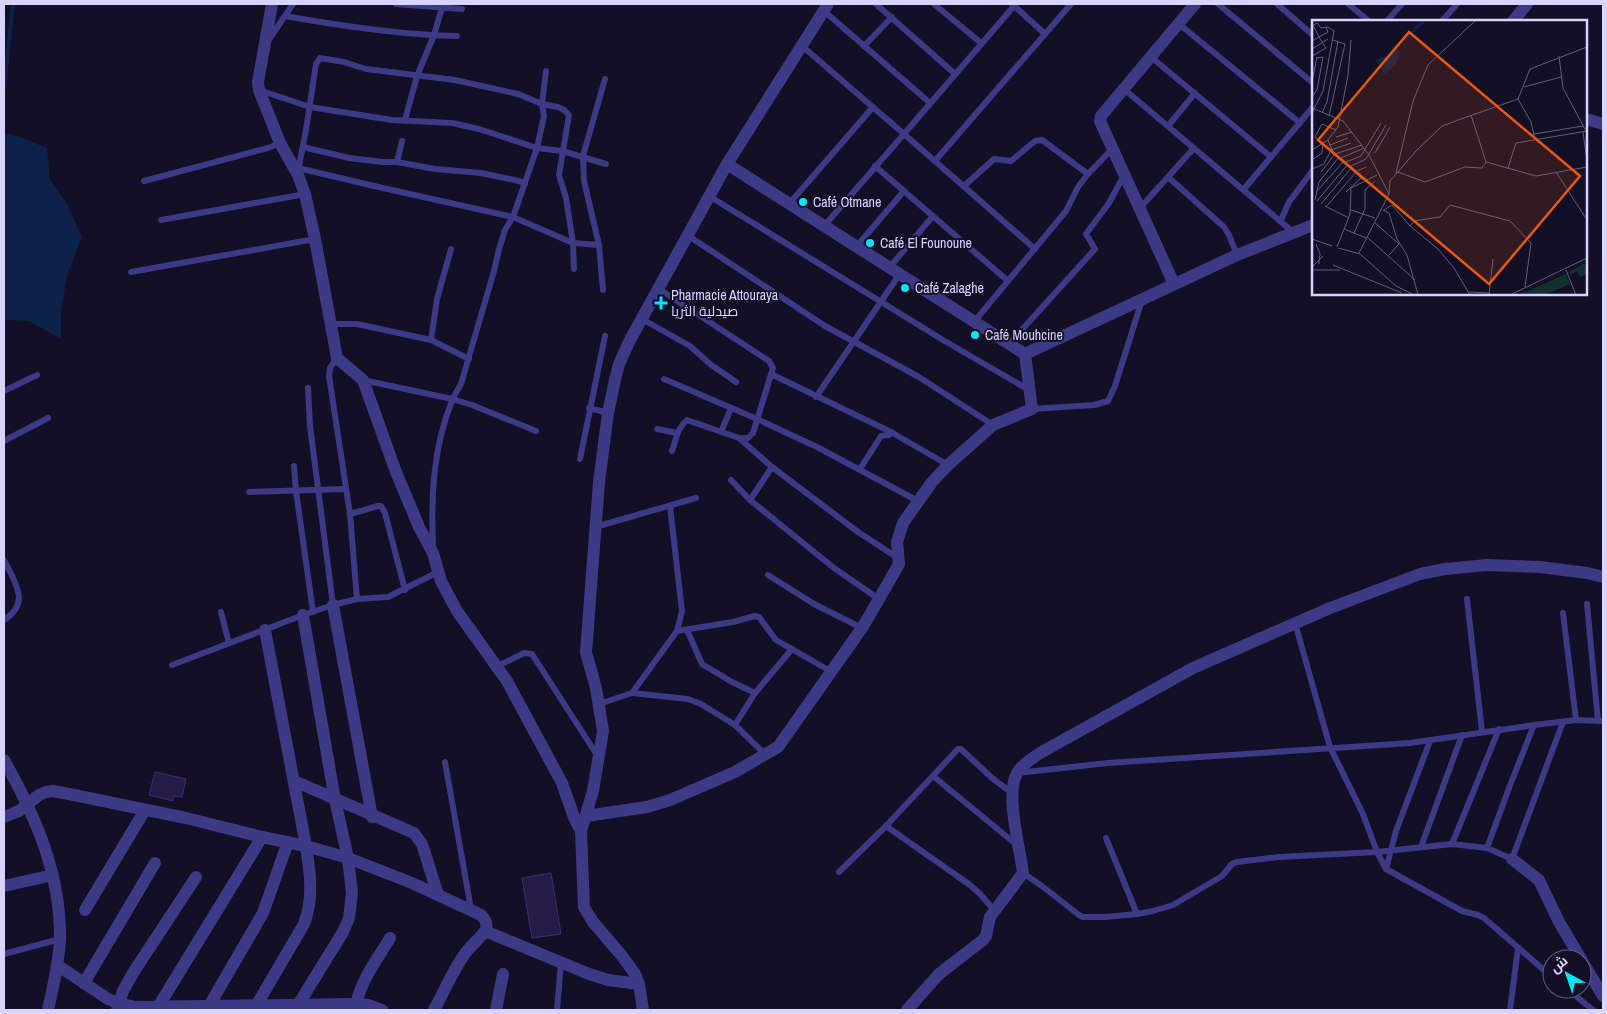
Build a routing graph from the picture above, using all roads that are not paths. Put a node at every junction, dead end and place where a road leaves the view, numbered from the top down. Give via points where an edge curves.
1 (272, 4) edge
2 (293, 4) edge
3 (396, 4) edge
4 (876, 4) edge
5 (934, 4) edge
6 (1071, 4) edge
7 (1218, 4) edge
8 (1277, 4) edge
9 (1348, 4) edge
10 (1402, 4) edge
11 (1455, 4) edge
12 (1527, 4) edge
13 (1012, 5) edge
14 (1189, 6) edge
15 (826, 7) edge
16 (442, 8) junction
17 (462, 9) dead end
18 (285, 16) junction
19 (892, 16) junction
20 (1368, 20) edge
21 (1388, 20) edge
22 (1443, 20) edge
23 (1513, 20) edge
24 (1179, 24) junction
25 (1045, 34) junction
26 (1312, 34) edge
27 (434, 35) junction
28 (457, 36) dead end
29 (981, 43) junction
30 (265, 44) junction
31 (802, 46) junction
32 (864, 46) junction
33 (1151, 58) junction
34 (546, 71) dead end
35 (955, 74) junction
36 (417, 76) junction
37 (605, 80) dead end
38 (1312, 81) edge
39 (259, 90) junction
40 (1125, 90) junction
41 (1195, 94) junction
42 (930, 103) junction
43 (542, 104) junction
44 (310, 106) junction
45 (873, 107) junction
46 (1312, 108) edge
47 (1587, 119) edge
48 (405, 120) junction
49 (1300, 123) junction
50 (1603, 124) edge
51 (1168, 126) junction
52 (904, 134) junction
53 (402, 141) dead end
54 (280, 143) junction
55 (303, 147) junction
56 (537, 148) junction
57 (1114, 148) junction
58 (1194, 148) junction
59 (562, 151) junction
60 (583, 156) junction
61 (1271, 157) junction
62 (935, 161) junction
63 (397, 162) junction
64 (606, 164) dead end
65 (727, 164) junction
66 (876, 166) junction
67 (298, 171) junction
68 (1312, 171) edge
69 (1088, 174) junction
70 (1125, 174) junction
71 (1168, 177) junction
72 (144, 181) dead end
73 (525, 184) junction
74 (964, 186) junction
75 (1244, 189) junction
76 (904, 191) junction
77 (305, 194) junction
78 (710, 196) junction
79 (788, 205) junction
80 (1140, 208) junction
81 (933, 216) junction
82 (513, 217) junction
83 (161, 220) dead end
84 (1281, 220) junction
85 (1312, 225) edge
86 (824, 227) junction
87 (1293, 232) junction
88 (687, 235) junction
89 (315, 239) junction
90 (573, 243) junction
91 (598, 245) junction
92 (856, 247) junction
93 (451, 249) dead end
94 (1035, 249) junction
95 (1237, 255) junction
96 (574, 269) dead end
97 (894, 271) junction
98 (132, 272) dead end
99 (1008, 281) junction
100 (1174, 284) junction
101 (659, 289) junction
102 (603, 290) dead end
103 (1143, 298) junction
104 (880, 302) junction
105 (642, 318) junction
106 (974, 322) junction
107 (331, 324) junction
108 (606, 336) dead end
109 (431, 340) junction
110 (853, 342) junction
111 (1009, 344) junction
112 (1025, 354) junction
113 (337, 358) junction
114 (469, 358) junction
115 (771, 374) junction
116 (37, 376) dead end
117 (664, 379) dead end
118 (363, 380) junction
119 (736, 382) dead end
120 (308, 388) dead end
121 (1030, 390) junction
122 (4, 391) edge
123 (816, 396) junction
124 (452, 399) junction
125 (589, 408) junction
126 (731, 408) junction
127 (1032, 409) junction
128 (608, 412) junction
129 (48, 418) dead end
130 (758, 419) junction
131 (993, 425) junction
132 (657, 429) dead end
133 (536, 431) dead end
134 (721, 432) junction
135 (891, 432) junction
136 (677, 433) junction
137 (739, 438) junction
138 (4, 441) edge
139 (672, 451) dead end
140 (580, 459) dead end
141 (948, 465) junction
142 (294, 466) dead end
143 (772, 467) junction
144 (860, 469) junction
145 (730, 480) dead end
146 (346, 489) junction
147 (319, 490) junction
148 (296, 491) junction
149 (249, 492) dead end
150 (696, 498) dead end
151 (750, 500) junction
152 (918, 501) junction
153 (670, 506) junction
154 (350, 514) junction
155 (595, 527) junction
156 (433, 553) junction
157 (899, 558) junction
158 (4, 560) edge
159 (439, 572) junction
160 (768, 575) dead end
161 (1603, 577) edge
162 (1603, 584) edge
163 (405, 590) junction
164 (357, 599) junction
165 (879, 599) junction
166 (1467, 599) dead end
167 (1587, 604) dead end
168 (333, 605) junction
169 (221, 612) dead end
170 (1563, 613) dead end
171 (308, 614) junction
172 (4, 620) edge
173 (1295, 623) junction
174 (862, 628) junction
175 (265, 630) junction
176 (687, 630) junction
177 (677, 631) junction
178 (229, 644) junction
179 (792, 648) junction
180 (172, 665) dead end
181 (496, 666) junction
182 (832, 672) junction
183 (632, 693) junction
184 (755, 693) junction
185 (599, 704) junction
186 (1576, 720) junction
187 (1600, 721) edge
188 (1564, 722) junction
189 (735, 725) junction
190 (1534, 725) junction
191 (1499, 729) junction
192 (1482, 731) junction
193 (1462, 736) junction
194 (1430, 741) junction
195 (1330, 747) junction
196 (766, 755) junction
197 (598, 756) junction
198 (4, 760) edge
199 (445, 762) dead end
200 (1017, 773) junction
201 (934, 776) junction
202 (294, 781) junction
203 (1012, 793) junction
204 (335, 800) junction
205 (27, 805) junction
206 (145, 810) junction
207 (586, 816) junction
208 (4, 817) edge
209 (372, 817) junction
210 (886, 826) junction
211 (580, 830) junction
212 (262, 837) junction
213 (1106, 838) dead end
214 (288, 842) junction
215 (1452, 844) junction
216 (306, 846) junction
217 (1019, 847) junction
218 (1421, 847) junction
219 (1487, 848) junction
220 (1390, 851) junction
221 (1377, 852) junction
222 (348, 858) junction
223 (1512, 859) junction
224 (155, 863) dead end
225 (1386, 869) junction
226 (839, 872) dead end
227 (1023, 873) junction
228 (53, 875) junction
229 (196, 877) dead end
230 (4, 886) edge
231 (438, 895) junction
232 (85, 910) dead end
233 (471, 910) junction
234 (995, 911) junction
235 (1137, 914) junction
236 (485, 931) junction
237 (390, 938) dead end
238 (60, 939) junction
239 (1518, 948) junction
240 (1575, 949) edge
241 (4, 954) edge
242 (561, 961) junction
243 (58, 965) junction
244 (1542, 968) edge
245 (503, 974) dead end
246 (1592, 978) edge
247 (84, 983) junction
248 (638, 984) junction
249 (1603, 996) edge
250 (1579, 999) edge
251 (209, 1006) junction
252 (256, 1006) junction
253 (117, 1007) edge
254 (306, 1007) edge
255 (356, 1007) edge
256 (236, 1008) edge
257 (272, 1008) edge
258 (158, 1009) edge
259 (193, 1009) edge
260 (48, 1010) edge
261 (382, 1010) edge
262 (434, 1010) edge
263 (496, 1010) edge
264 (557, 1010) edge
265 (643, 1010) edge
266 (907, 1010) edge
267 (1510, 1010) edge
268 (1592, 1010) edge

1 - 30 street
2 - 18 lane
3 - 16 lane
4 - 19 lane
5 - 29 lane
6 - 25 lane
7 - 38 lane
8 - 26 lane
9 - 20 lane
10 - 21 lane
11 - 22 lane
12 - 23 street
13 - 25 lane
13 - 29 lane
14 - 24 street
15 - 31 street
15 - 32 lane
16 - 17 lane
16 - 27 lane
18 - 27 lane
18 - 30 lane
19 - 32 lane
19 - 35 lane
24 - 33 street
24 - 49 lane
25 - 62 lane
27 - 28 lane
27 - 36 lane
29 - 35 lane
30 - 39 street
31 - 45 lane
31 - 65 street
32 - 42 lane
33 - 40 street
33 - 41 lane
34 - 43 lane
35 - 42 lane
36 - 43 lane via 454,80 518,94
36 - 44 lane via 320,58 316,64
36 - 48 lane
37 - 60 lane
39 - 44 lane
39 - 54 street
40 - 51 lane
40 - 57 street via 1100,121
41 - 51 lane
41 - 61 lane
42 - 52 lane
43 - 56 lane via 544,116
43 - 59 lane via 558,107 569,115
44 - 48 lane
44 - 55 lane
45 - 52 lane
45 - 79 lane
46 - 49 lane
47 - 50 street
48 - 56 lane via 479,128
49 - 61 lane
51 - 58 lane
52 - 62 lane
52 - 66 lane
53 - 63 lane
54 - 67 street
54 - 72 lane
55 - 63 lane via 349,158
55 - 67 lane
56 - 59 lane
56 - 73 lane
57 - 69 lane
57 - 70 street
58 - 71 lane
58 - 75 lane
59 - 60 lane
59 - 90 lane via 559,175
60 - 64 lane
60 - 91 lane via 584,181
61 - 75 lane
62 - 74 lane
63 - 73 lane via 481,173
65 - 78 street
65 - 79 street
66 - 76 lane
66 - 86 lane
67 - 77 street
67 - 82 lane
68 - 84 lane via 1288,202
69 - 74 lane via 1042,140 1035,141 1011,161 994,158
69 - 94 lane via 1066,211
70 - 80 street
70 - 111 lane via 1110,203 1086,234 1095,249
71 - 80 lane
71 - 95 lane via 1224,227
73 - 82 lane
74 - 94 lane
75 - 84 lane
76 - 81 lane
76 - 92 lane
77 - 83 lane
77 - 89 street
78 - 88 street
78 - 104 lane
79 - 86 street
80 - 100 street
81 - 97 lane
81 - 99 lane
82 - 90 lane
82 - 114 lane via 499,249
84 - 87 lane
85 - 87 street
86 - 92 street
87 - 95 street
88 - 101 street
88 - 110 lane
89 - 98 lane
89 - 107 street
90 - 91 lane
90 - 96 lane
91 - 102 lane
92 - 97 street
93 - 109 lane via 437,299
94 - 99 lane
95 - 100 street
97 - 104 lane
97 - 106 street
99 - 106 lane
100 - 103 street
101 - 105 street
101 - 115 lane via 769,361 773,368
103 - 112 street
103 - 127 lane via 1108,401 1094,405
104 - 110 lane
104 - 121 lane
105 - 119 lane via 690,346
105 - 128 street via 619,364
106 - 111 street
107 - 109 lane via 357,324
107 - 113 street
108 - 125 lane
109 - 114 lane
110 - 123 lane
110 - 131 lane via 918,377
111 - 112 street
112 - 121 street
113 - 118 street
113 - 146 lane via 329,376
114 - 124 lane via 461,384
115 - 123 lane
115 - 130 lane
116 - 122 lane
117 - 126 lane
118 - 124 lane
118 - 156 street via 396,472
120 - 147 lane
121 - 127 street
123 - 135 lane
124 - 133 lane
124 - 156 lane via 442,429 434,472
125 - 128 lane
125 - 140 lane
126 - 130 lane
126 - 134 lane
127 - 131 street
128 - 155 street
129 - 138 lane
130 - 137 lane via 750,436
130 - 144 lane
131 - 141 street
132 - 136 lane
134 - 136 lane via 687,420
134 - 137 lane
135 - 141 lane
135 - 144 lane via 881,436
136 - 139 lane
137 - 143 lane
141 - 152 street
142 - 148 lane
143 - 151 lane
143 - 157 lane via 858,532
144 - 152 lane
145 - 151 lane
146 - 147 lane
146 - 154 lane
147 - 148 lane
147 - 168 lane
148 - 149 lane
148 - 171 lane
150 - 153 lane
151 - 165 lane via 834,568
152 - 157 street via 899,533
153 - 155 lane
153 - 177 lane via 682,611
154 - 163 lane via 378,506 383,508
154 - 164 lane
155 - 185 street via 586,652
156 - 159 street
157 - 165 street via 898,566
158 - 172 lane via 19,599 16,610
159 - 163 lane
159 - 181 street via 457,611
160 - 174 lane via 814,604
161 - 162 lane
161 - 173 street via 1510,566 1444,569 1412,577
163 - 164 lane via 388,597
164 - 168 lane
165 - 174 street
166 - 192 lane
167 - 187 lane
168 - 171 lane
168 - 209 street
169 - 178 lane
170 - 186 lane
171 - 175 lane
171 - 204 street
173 - 195 lane
173 - 200 street via 1193,668 1040,753
174 - 182 street
175 - 178 lane
175 - 202 street
176 - 177 lane
176 - 179 lane via 755,616 776,640
176 - 184 lane via 702,664
177 - 183 lane
178 - 180 lane
179 - 182 lane
179 - 184 lane
181 - 197 lane via 524,653 532,654
181 - 211 street via 562,783
182 - 196 street via 782,743
183 - 185 lane
183 - 189 lane via 688,699
184 - 189 lane
185 - 197 street via 603,731
186 - 187 lane
186 - 188 lane
188 - 190 lane
188 - 223 lane
189 - 196 lane
190 - 191 lane
190 - 219 lane
191 - 192 lane
191 - 215 lane
192 - 193 lane
193 - 194 lane
193 - 218 lane
194 - 195 lane
194 - 220 lane
195 - 200 lane
195 - 221 lane via 1363,814
196 - 207 street via 670,800 647,807
197 - 207 street
198 - 205 street
199 - 233 lane
200 - 203 street
201 - 203 lane via 959,748
201 - 210 lane
201 - 217 lane
202 - 204 street
202 - 216 street
203 - 217 street
204 - 209 street
204 - 222 street
205 - 206 street via 39,795 52,792
205 - 208 street
205 - 228 street via 47,851
206 - 212 street
206 - 232 street
207 - 211 street
209 - 231 street via 408,830 418,838
210 - 226 lane
210 - 234 lane via 970,885
211 - 248 street via 584,907 635,974
212 - 214 street
212 - 258 street
213 - 235 lane
214 - 216 street
214 - 251 street via 263,913
215 - 218 lane
215 - 219 lane
216 - 222 street
216 - 252 street via 309,910
217 - 227 street
218 - 220 lane
219 - 223 lane
220 - 221 lane
220 - 225 lane
221 - 225 lane
221 - 235 lane via 1237,862 1222,876 1187,898
222 - 231 street
222 - 254 street via 352,893 349,918
223 - 240 street via 1539,880
224 - 247 street
225 - 239 lane via 1462,911 1484,918
227 - 234 street
227 - 235 lane via 1083,917
228 - 230 street
228 - 238 street
229 - 253 street via 133,974
231 - 233 street
233 - 236 street via 485,920
234 - 266 street via 989,919 986,936 939,974
236 - 242 street
236 - 262 street via 462,958
237 - 255 street via 370,972
238 - 241 lane
238 - 243 street
239 - 244 lane
239 - 267 lane
242 - 248 street via 608,980
242 - 264 lane
243 - 247 street
243 - 260 street
245 - 263 street
246 - 249 street
247 - 253 street
248 - 265 street
250 - 268 lane
251 - 256 street
251 - 259 street
252 - 256 street
252 - 257 street
253 - 258 street
254 - 255 street
254 - 257 street
255 - 261 street via 369,1005
258 - 259 street

